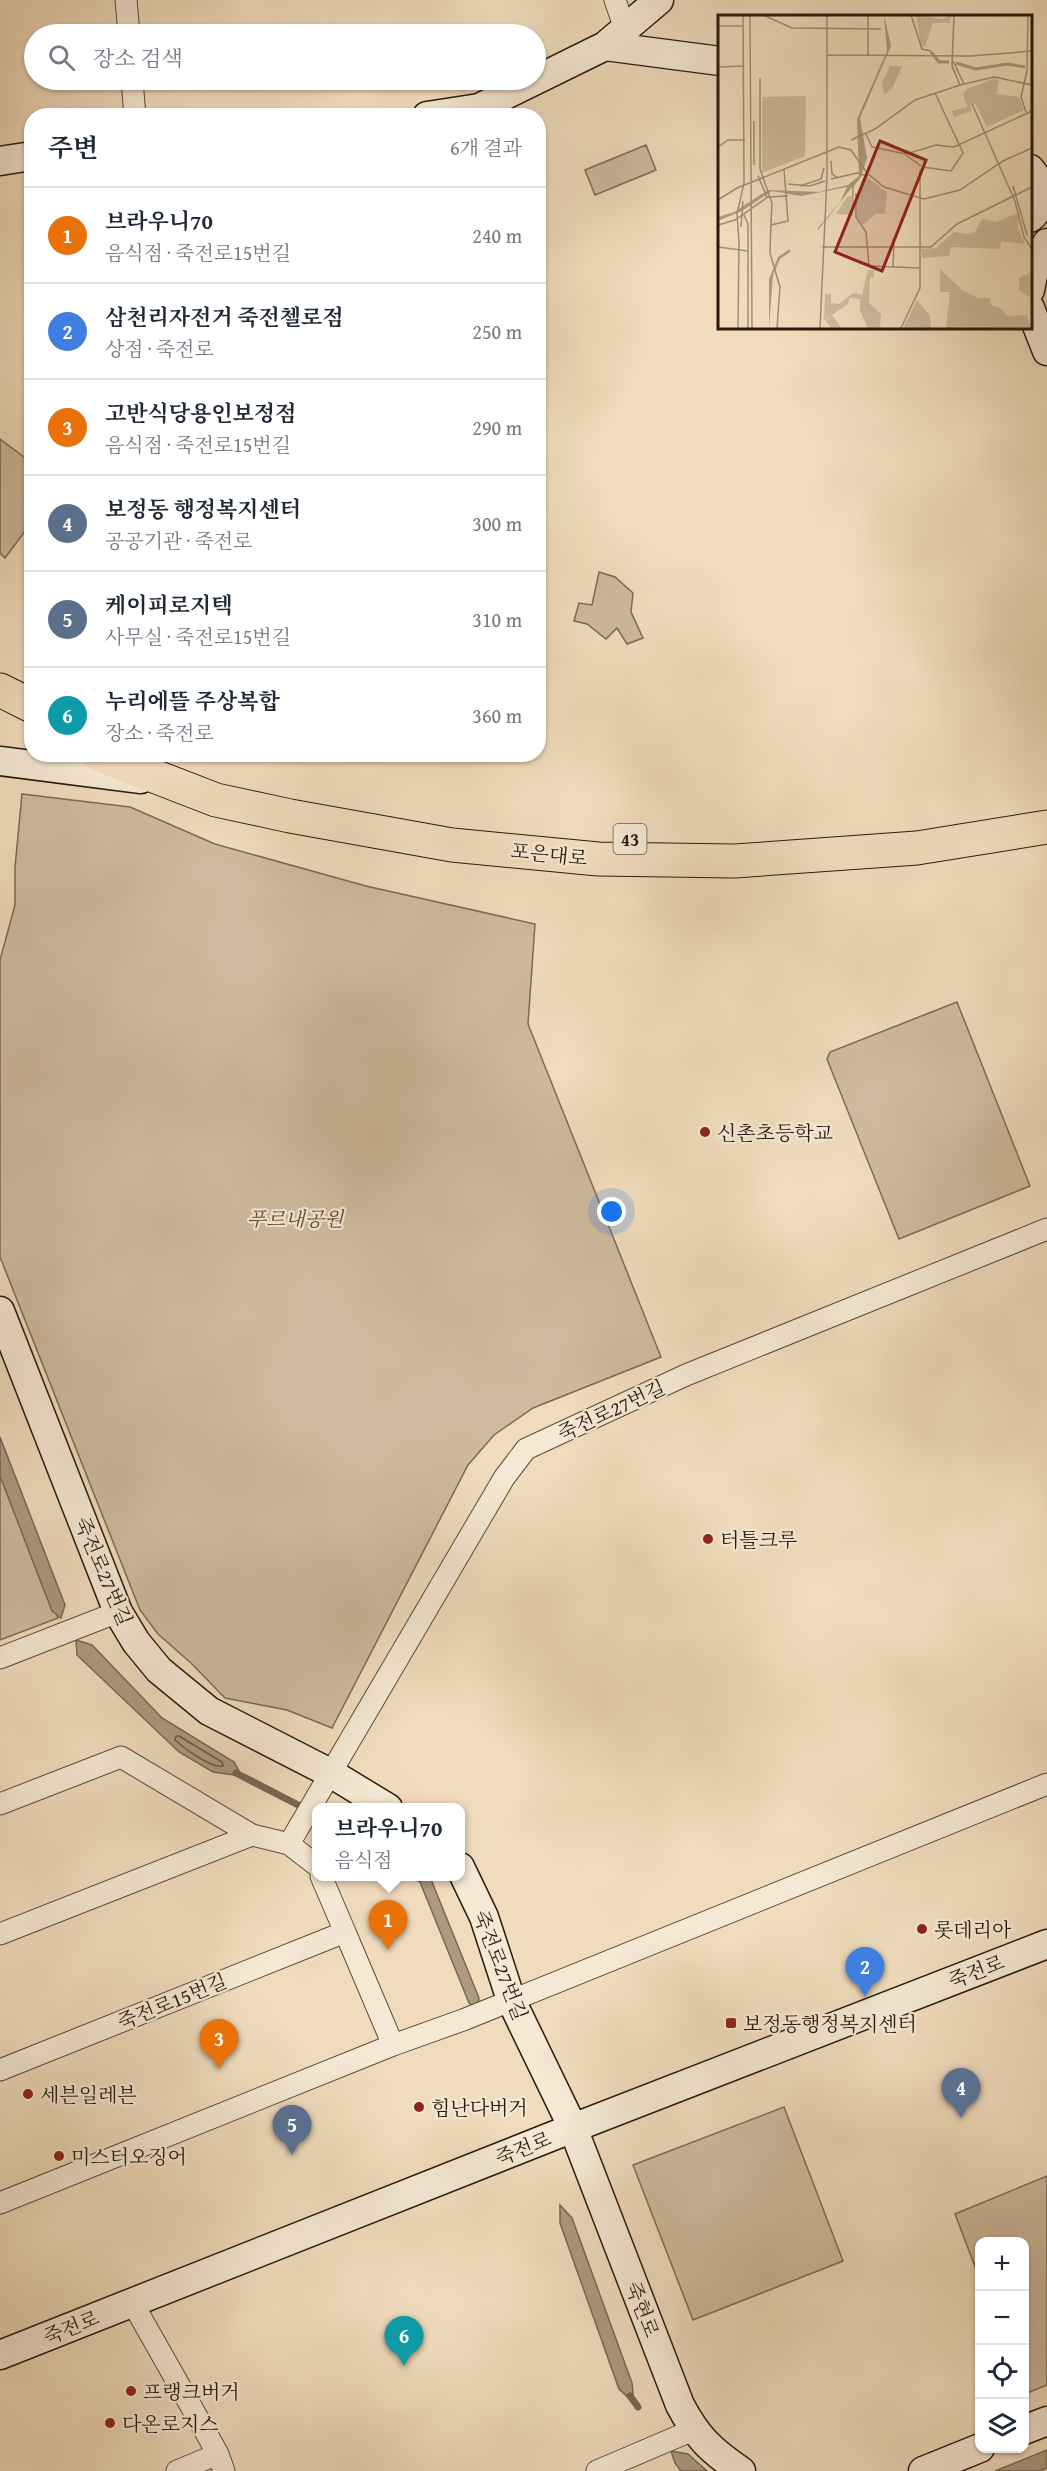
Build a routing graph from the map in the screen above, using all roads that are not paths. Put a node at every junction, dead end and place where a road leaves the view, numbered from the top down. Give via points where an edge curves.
1 (126, 0) edge
2 (615, 0) edge
3 (659, 0) edge
4 (128, 24) edge
5 (615, 37) junction
6 (718, 61) edge
7 (546, 73) edge
8 (133, 90) edge
9 (513, 90) edge
10 (134, 108) edge
11 (479, 108) edge
12 (24, 157) edge
13 (0, 161) edge
14 (1047, 162) edge
15 (1032, 166) edge
16 (1032, 170) edge
17 (1032, 215) edge
18 (1047, 243) edge
19 (1032, 280) edge
20 (1032, 313) edge
21 (1047, 351) edge
22 (0, 690) edge
23 (24, 702) edge
24 (0, 713) edge
25 (24, 724) edge
26 (0, 761) edge
27 (131, 762) edge
28 (156, 768) edge
29 (1047, 805) edge
30 (1047, 827) edge
31 (1047, 1229) edge
32 (0, 1311) edge
33 (118, 1612) junction
34 (0, 1658) edge
35 (332, 1774) junction
36 (1047, 1784) edge
37 (315, 1803) edge
38 (380, 1803) edge
39 (0, 1804) edge
40 (312, 1808) edge
41 (252, 1835) junction
42 (292, 1841) junction
43 (312, 1861) edge
44 (465, 1877) edge
45 (323, 1881) edge
46 (345, 1932) junction
47 (0, 1934) edge
48 (1047, 1944) edge
49 (511, 2000) junction
50 (393, 2045) junction
51 (0, 2070) edge
52 (573, 2128) junction
53 (0, 2203) edge
54 (132, 2302) junction
55 (0, 2355) edge
56 (1047, 2421) edge
57 (1029, 2428) edge
58 (693, 2430) junction
59 (975, 2450) edge
60 (221, 2463) edge
61 (177, 2471) edge
62 (597, 2471) edge
63 (741, 2471) edge
64 (923, 2471) edge

1 - 4 street
2 - 5 street
3 - 5 street
5 - 6 street
5 - 7 street
8 - 10 street
9 - 11 street
12 - 13 street
14 - 15 street
16 - 17 street via 1041,188 1041,201
18 - 19 street
20 - 21 street
22 - 23 highway
24 - 25 highway
26 - 28 street via 41,767
27 - 28 highway, 포은대로 / 43
28 - 29 highway, 포은대로 / 43 via 451,824 597,838 734,840 916,826
28 - 30 highway, 포은대로 / 43 via 216,800 290,816 452,845 598,859 735,861 917,848
31 - 35 street, 죽전로27번길 via 686,1375 526,1449 504,1478
32 - 33 street, 죽전로27번길
33 - 34 street
33 - 35 street, 죽전로27번길 via 159,1670 209,1711
35 - 37 street
35 - 38 street, 죽전로27번길
36 - 49 street
39 - 41 street via 121,1757
40 - 42 street
41 - 42 street
41 - 47 street
42 - 43 street
44 - 49 street, 죽전로27번길 via 484,1917
45 - 46 street
46 - 50 street
46 - 51 street, 죽전로15번길
48 - 52 street, 죽전로
49 - 50 street
49 - 52 street, 죽전로27번길
50 - 53 street
52 - 54 street, 죽전로
52 - 58 street, 죽현로
54 - 55 street, 죽전로
54 - 60 street
56 - 57 street
58 - 62 street
58 - 63 street, 죽현로
59 - 64 street
60 - 61 street

